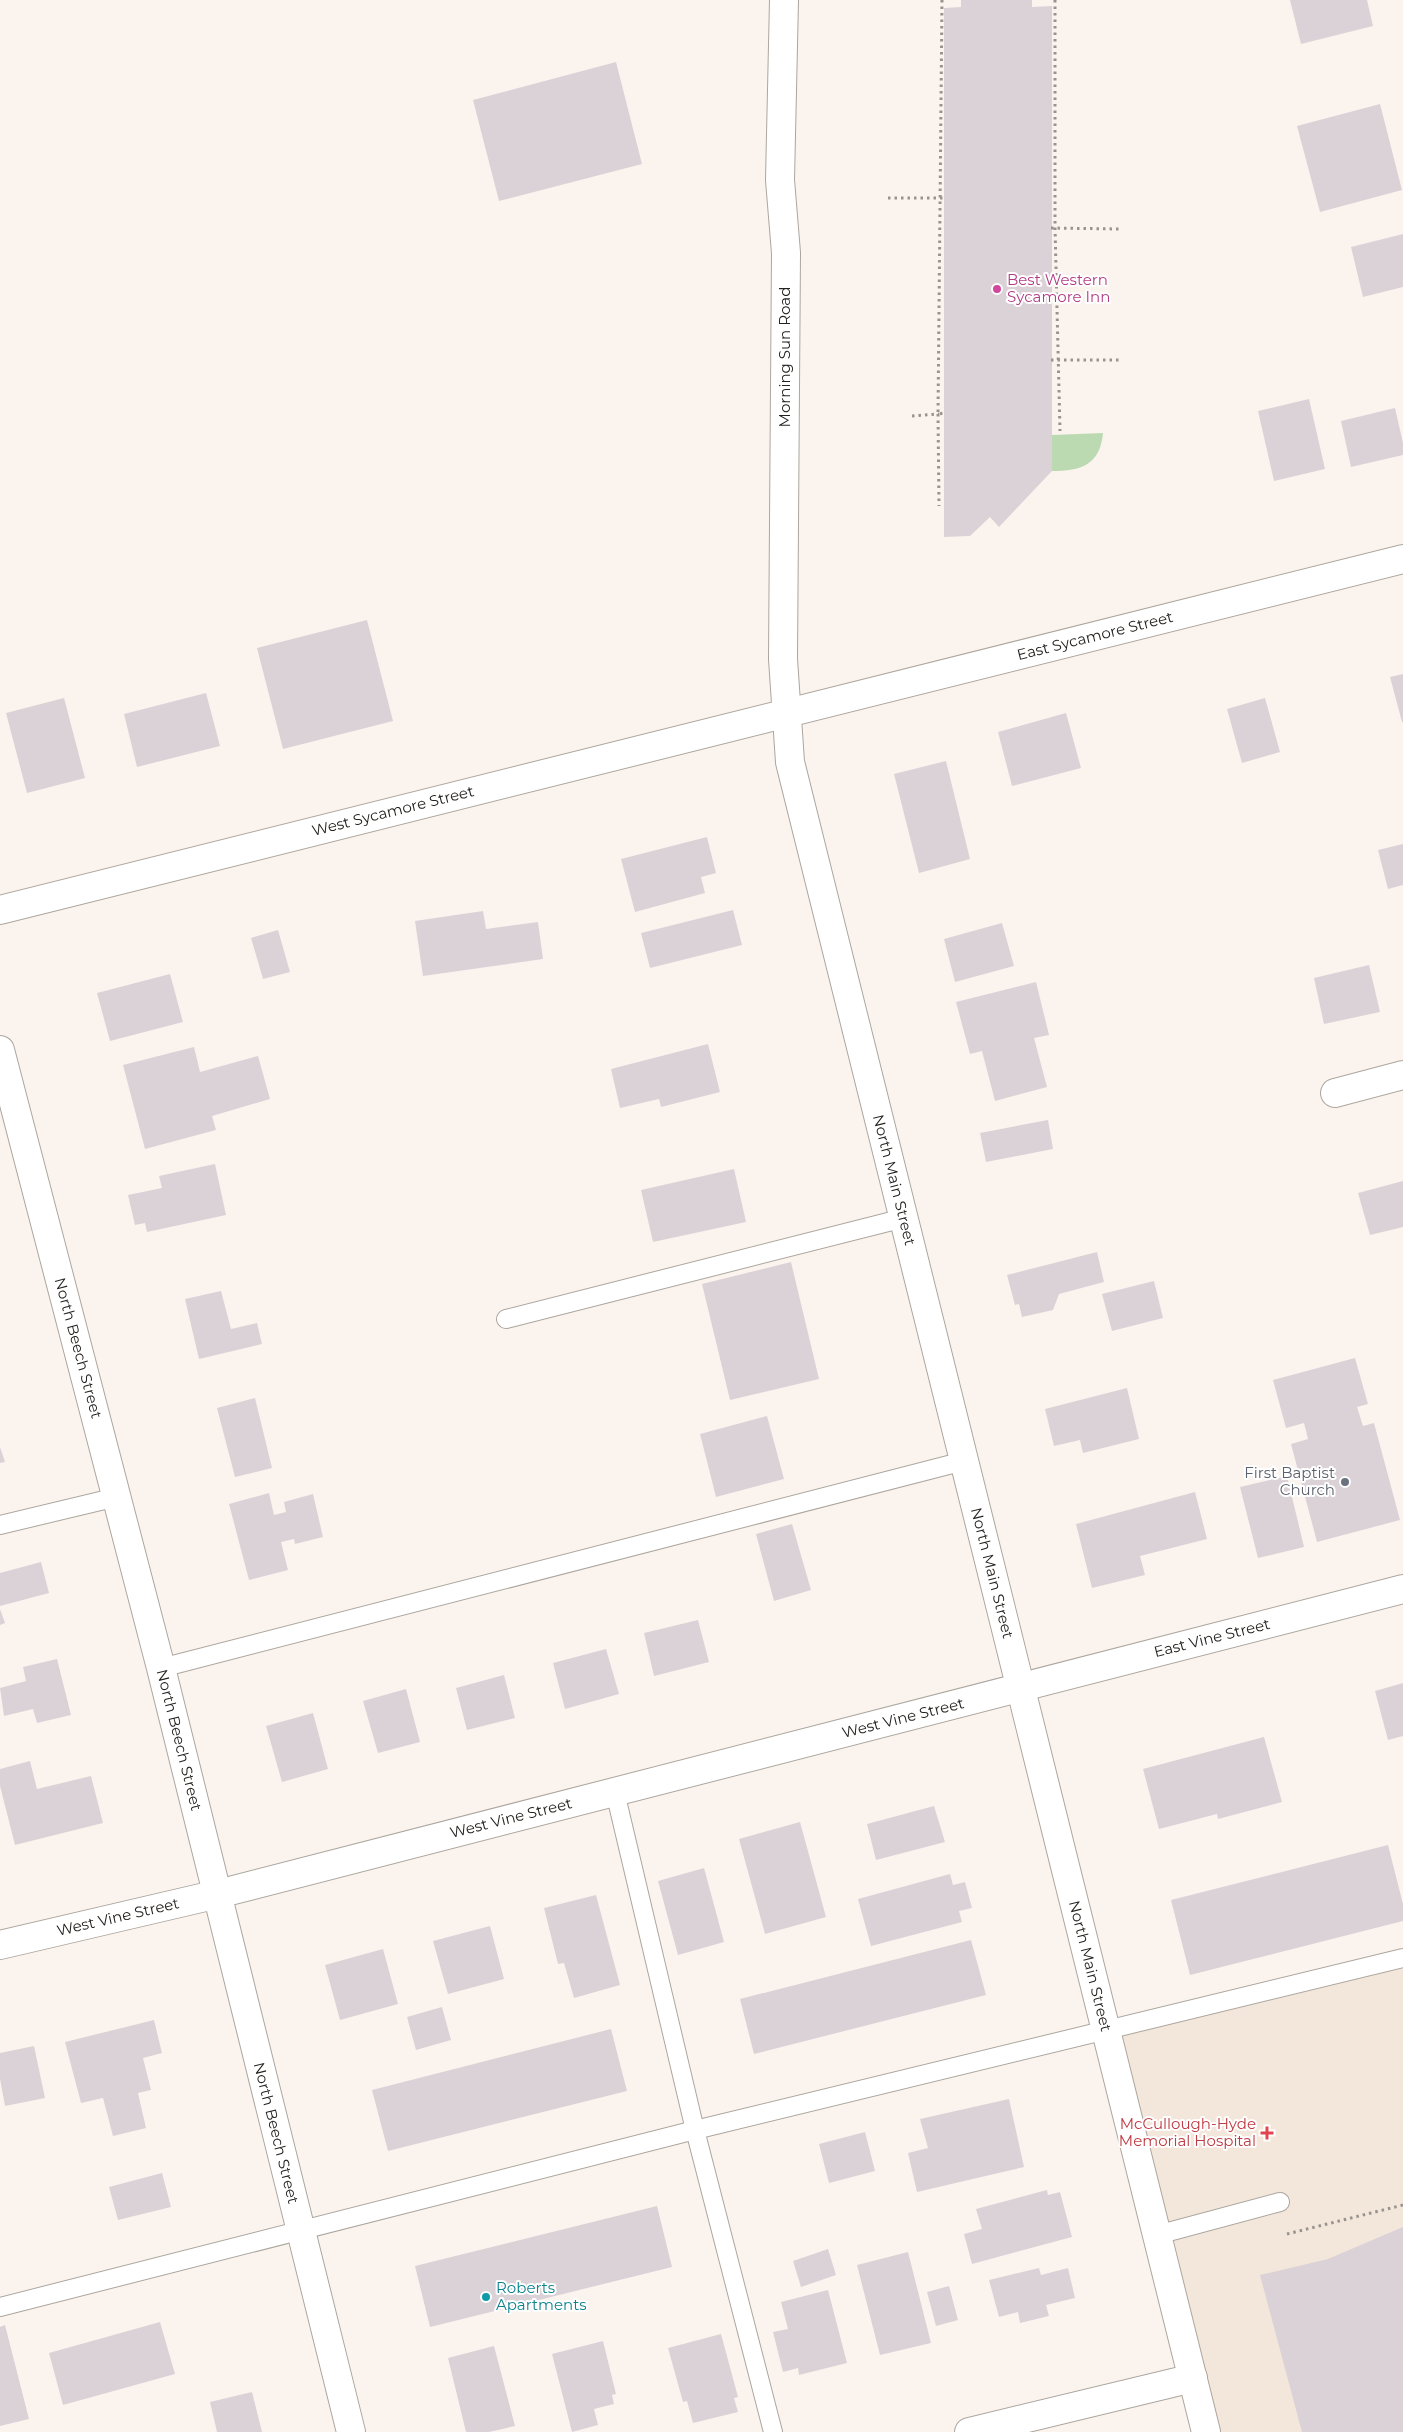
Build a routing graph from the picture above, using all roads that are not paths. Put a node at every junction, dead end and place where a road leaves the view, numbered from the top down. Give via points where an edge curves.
1 (784, 0) edge
2 (1403, 559) edge
3 (787, 713) junction
4 (0, 910) edge
5 (0, 1050) edge
6 (1403, 1075) edge
7 (1335, 1093) dead end
8 (904, 1218) junction
9 (506, 1319) dead end
10 (964, 1461) junction
11 (117, 1497) junction
12 (0, 1525) edge
13 (1403, 1589) edge
14 (161, 1668) junction
15 (1021, 1688) junction
16 (615, 1792) junction
17 (218, 1894) junction
18 (0, 1945) edge
19 (1403, 1958) edge
20 (1106, 2030) junction
21 (695, 2130) junction
22 (1280, 2202) dead end
23 (300, 2232) junction
24 (1157, 2235) junction
25 (0, 2307) edge
26 (1193, 2378) junction
27 (352, 2432) edge
28 (773, 2432) edge
29 (969, 2432) edge
30 (1206, 2432) edge

1 - 3 street, Morning Sun Road via 780,180 786,253 783,659
2 - 3 street, East Sycamore Street
3 - 4 street, West Sycamore Street
3 - 8 street, North Main Street via 790,762
5 - 11 street, North Beech Street
6 - 7 street
8 - 9 lane
8 - 10 street, North Main Street
10 - 14 lane
10 - 15 street, North Main Street
11 - 12 lane
11 - 14 street, North Beech Street
13 - 15 street, East Vine Street
14 - 17 street, North Beech Street
15 - 16 street, West Vine Street
15 - 20 street, North Main Street
16 - 17 street, West Vine Street
16 - 21 lane
17 - 18 street, West Vine Street
17 - 23 street, North Beech Street
19 - 20 lane
20 - 21 lane
20 - 24 street, North Main Street
21 - 23 lane
21 - 28 lane
22 - 24 lane
23 - 25 lane
23 - 27 street, North Beech Street
24 - 26 street, North Main Street
26 - 29 street
26 - 30 street, North Main Street

